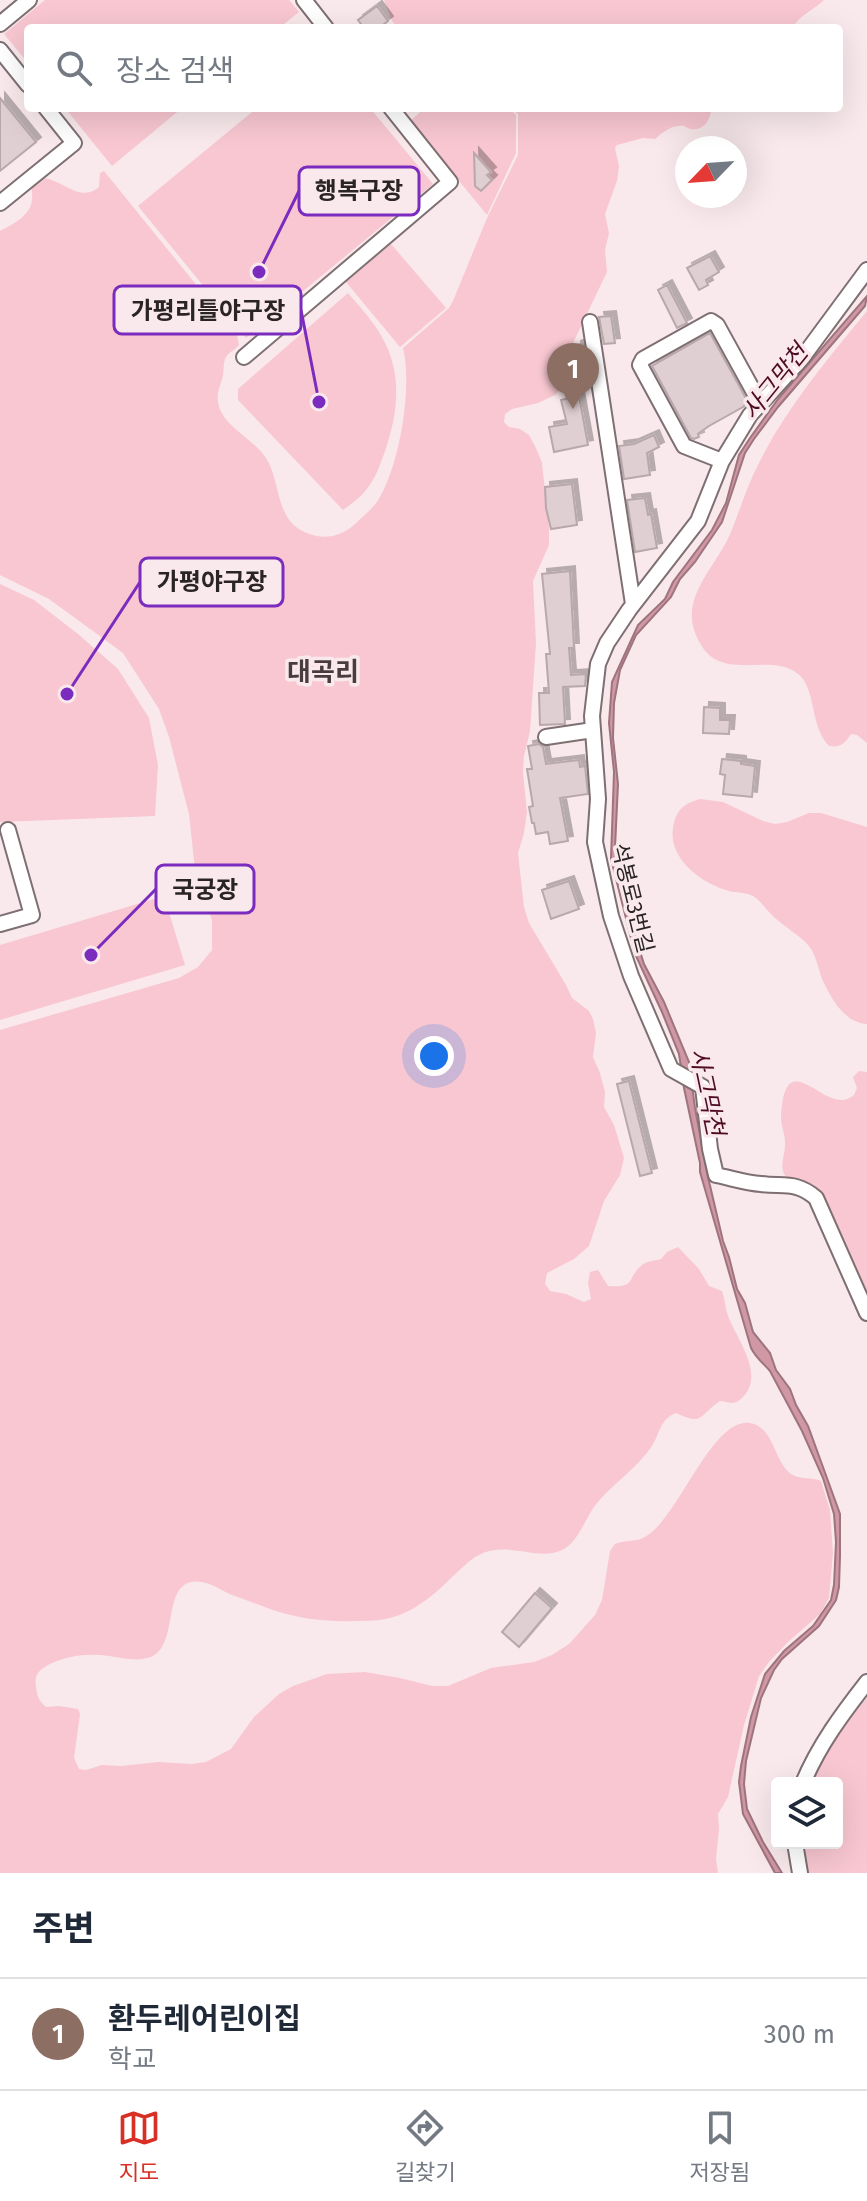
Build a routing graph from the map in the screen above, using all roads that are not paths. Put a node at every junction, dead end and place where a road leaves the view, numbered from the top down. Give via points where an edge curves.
1 (29, 0) edge
2 (304, 0) edge
3 (0, 24) edge
4 (323, 24) edge
5 (0, 50) edge
6 (24, 80) edge
7 (49, 112) edge
8 (394, 112) edge
9 (0, 203) edge
10 (867, 270) edge
11 (590, 322) dead end
12 (244, 357) dead end
13 (760, 403) junction
14 (722, 461) junction
15 (633, 604) junction
16 (593, 730) junction
17 (546, 737) dead end
18 (8, 830) dead end
19 (0, 924) edge
20 (867, 1313) edge
21 (867, 1682) edge
22 (805, 1777) edge
23 (796, 1849) edge
24 (800, 1873) edge

1 - 3 street
2 - 4 street
5 - 6 street
7 - 9 street via 74,143
8 - 12 street via 450,182
10 - 13 street, 석봉로3번길 via 802,358
11 - 15 street
13 - 14 street, 석봉로3번길
13 - 14 street via 714,322 641,362 684,446
14 - 15 street, 석봉로3번길 via 698,521
15 - 16 street, 석봉로3번길 via 598,664
16 - 17 street
16 - 20 street, 석봉로3번길 via 595,842 611,916 671,1069 703,1087 716,1175 795,1185 816,1198
18 - 19 street via 32,915
21 - 22 street via 814,1756
23 - 24 street

